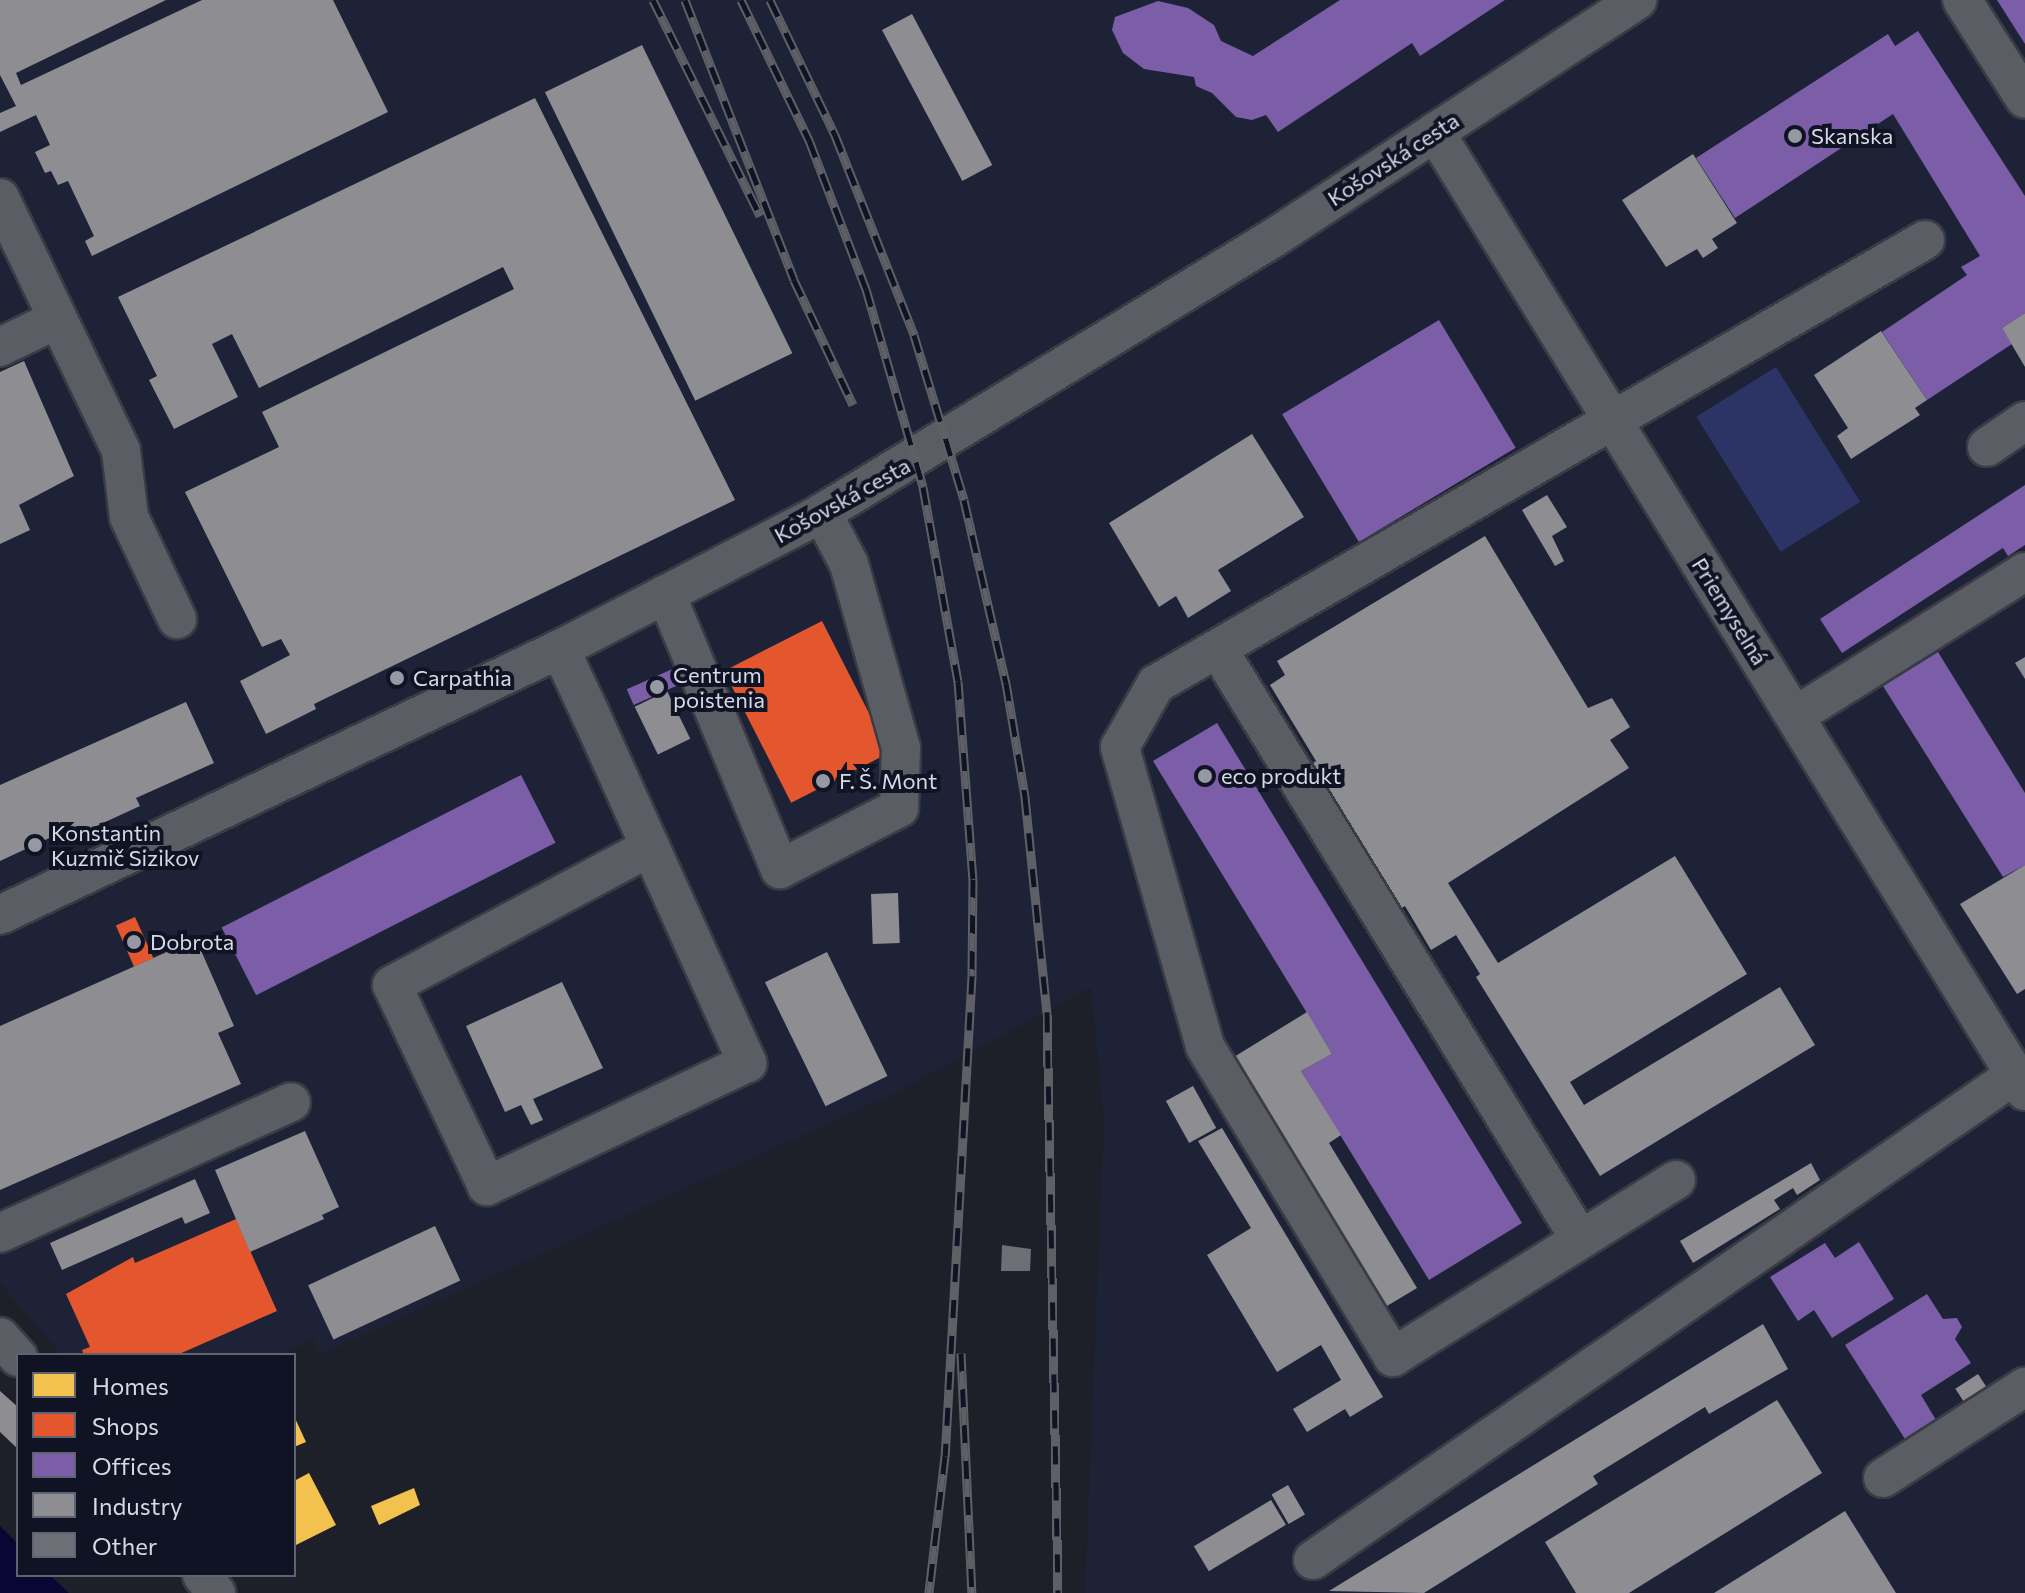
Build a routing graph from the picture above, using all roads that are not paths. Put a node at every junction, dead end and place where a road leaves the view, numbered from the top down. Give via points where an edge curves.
1 (1637, 0) edge
2 (1962, 0) edge
3 (2025, 99) edge
4 (1435, 132) junction
5 (0, 198) edge
6 (1925, 240) dead end
7 (58, 319) junction
8 (0, 347) edge
9 (2025, 421) edge
10 (1614, 423) junction
11 (1987, 447) dead end
12 (822, 513) junction
13 (2025, 572) edge
14 (666, 594) junction
15 (177, 619) dead end
16 (560, 649) junction
17 (1218, 649) junction
18 (1795, 716) junction
19 (650, 847) junction
20 (0, 915) edge
21 (2020, 1083) edge
22 (291, 1102) dead end
23 (1676, 1180) dead end
24 (0, 1233) edge
25 (1580, 1239) junction
26 (0, 1337) edge
27 (16, 1355) edge
28 (2025, 1387) edge
29 (1883, 1478) dead end
30 (1313, 1560) dead end
31 (204, 1577) edge
32 (216, 1593) edge

1 - 4 street, Košovská cesta
2 - 3 street
4 - 10 street, Priemyselná
4 - 12 street, Košovská cesta via 916,460
5 - 7 street
6 - 10 street
7 - 8 street
7 - 15 street via 121,451 129,517
9 - 11 street
10 - 17 street
10 - 18 street, Priemyselná
12 - 14 street, Košovská cesta
12 - 14 street via 849,564 901,748 899,808 780,869
13 - 18 street
14 - 16 street, Košovská cesta
16 - 19 street
16 - 20 street, Košovská cesta
17 - 25 street
17 - 25 street via 1156,684 1120,747 1205,1046 1393,1357
18 - 21 street, Priemyselná
19 - 19 street via 747,1063 487,1186 392,985
21 - 30 street
22 - 24 street
23 - 25 street
26 - 27 street
28 - 29 street
31 - 32 street

